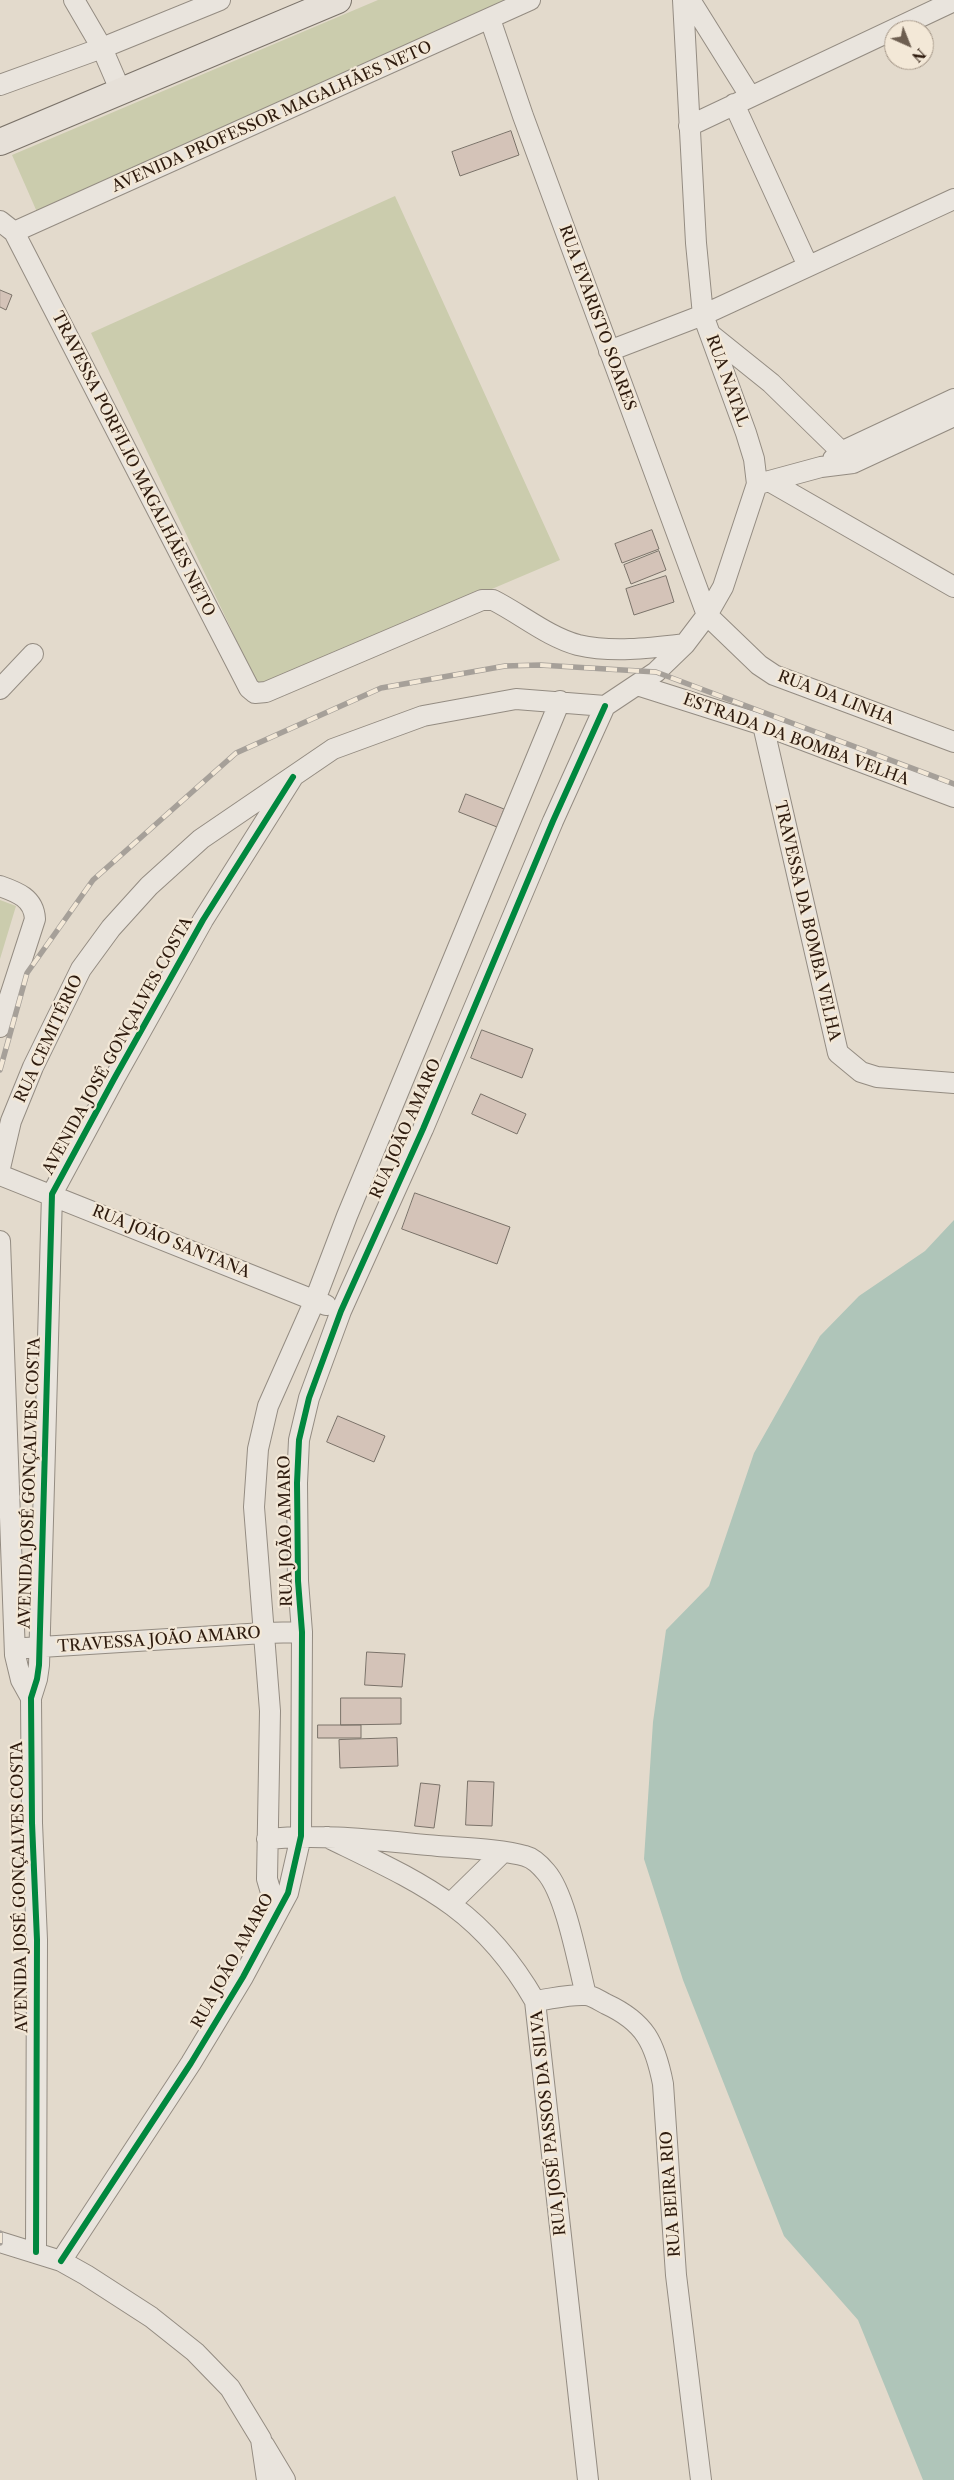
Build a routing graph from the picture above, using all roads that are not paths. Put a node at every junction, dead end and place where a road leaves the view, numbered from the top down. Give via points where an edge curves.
1 (74, 0) edge
2 (220, 0) edge
3 (338, 0) edge
4 (530, 0) edge
5 (683, 0) edge
6 (690, 0) edge
7 (954, 1) edge
8 (490, 19) junction
9 (102, 48) junction
10 (0, 85) edge
11 (121, 92) junction
12 (742, 100) junction
13 (689, 126) junction
14 (0, 142) edge
15 (954, 199) edge
16 (7, 227) edge
17 (808, 266) junction
18 (703, 315) junction
19 (710, 334) junction
20 (610, 351) junction
21 (954, 399) edge
22 (954, 416) edge
23 (848, 457) junction
24 (763, 482) junction
25 (954, 587) edge
26 (706, 615) junction
27 (685, 644) junction
28 (33, 654) dead end
29 (637, 685) junction
30 (0, 688) edge
31 (560, 701) junction
32 (605, 706) junction
33 (763, 725) junction
34 (954, 742) edge
35 (293, 777) junction
36 (954, 797) edge
37 (0, 886) edge
38 (0, 1027) edge
39 (954, 1083) edge
40 (0, 1168) edge
41 (0, 1175) edge
42 (52, 1194) junction
43 (0, 1241) edge
44 (315, 1300) junction
45 (341, 1311) junction
46 (264, 1632) junction
47 (302, 1632) junction
48 (16, 1648) junction
49 (39, 1648) junction
50 (31, 1698) junction
51 (301, 1836) junction
52 (327, 1837) junction
53 (267, 1839) junction
54 (502, 1853) junction
55 (451, 1903) junction
56 (279, 1907) junction
57 (586, 1995) junction
58 (535, 2001) junction
59 (0, 2242) edge
60 (36, 2252) junction
61 (60, 2261) junction
62 (261, 2439) junction
63 (267, 2480) edge
64 (286, 2480) edge
65 (588, 2480) edge
66 (701, 2480) edge

1 - 9 street
2 - 9 street
3 - 11 main road
4 - 8 street, AVENIDA PROFESSOR MAGALHÃES NETO
5 - 13 street, RUA NATAL
6 - 12 street
7 - 12 street
8 - 16 street, AVENIDA PROFESSOR MAGALHÃES NETO
8 - 20 street, RUA EVARISTO SOARES
9 - 10 street
9 - 11 street
11 - 14 main road
12 - 13 street
12 - 17 street
13 - 18 street, RUA NATAL
15 - 17 street
16 - 27 street, TRAVESSA PORFILIO MAGALHÃES NETO via 249,688 255,693 266,692 482,600 493,600 578,644 600,648
17 - 18 street
18 - 19 street, RUA NATAL
18 - 20 street
19 - 23 street via 771,383
19 - 24 street, RUA NATAL
20 - 26 street, RUA EVARISTO SOARES
21 - 23 street
22 - 23 street
23 - 24 street
24 - 25 street
24 - 26 street, RUA NATAL via 723,587
26 - 27 street, RUA NATAL
26 - 34 street, RUA DA LINHA via 774,675
27 - 29 street, RUA NATAL
28 - 30 street
29 - 32 street, RUA NATAL
29 - 33 street, ESTRADA DA BOMBA VELHA
31 - 32 street, RUA CEMITÉRIO
31 - 35 street, RUA CEMITÉRIO via 516,699 423,716 333,749
31 - 44 street, RUA JOÃO AMARO
32 - 45 street, RUA JOÃO AMARO
33 - 36 street, ESTRADA DA BOMBA VELHA
33 - 39 street, TRAVESSA DA BOMBA VELHA via 838,1053 861,1072 877,1077
35 - 40 street, RUA CEMITÉRIO via 201,839 149,886 111,928 81,969 48,1035 11,1121
35 - 42 street, AVENIDA JOSÉ GONÇALVES COSTA via 203,920
37 - 38 street via 20,893 35,910 33,932
41 - 42 street, RUA JOÃO SANTANA
42 - 44 street, RUA JOÃO SANTANA
42 - 49 street, AVENIDA JOSÉ GONÇALVES COSTA
43 - 48 street
44 - 45 street, RUA JOÃO SANTANA
44 - 46 street, RUA JOÃO AMARO via 268,1406 258,1449 254,1507
45 - 47 street, RUA JOÃO AMARO via 308,1398 299,1440 298,1555
46 - 47 street, TRAVESSA JOÃO AMARO
46 - 49 street, TRAVESSA JOÃO AMARO
46 - 53 street, RUA JOÃO AMARO via 270,1711
47 - 51 street, RUA JOÃO AMARO
48 - 49 street, TRAVESSA JOÃO AMARO
48 - 50 street via 19,1674
49 - 50 street, AVENIDA JOSÉ GONÇALVES COSTA via 37,1680
50 - 60 street, AVENIDA JOSÉ GONÇALVES COSTA via 37,1940
51 - 52 street
51 - 53 street
51 - 56 street, RUA JOÃO AMARO via 288,1893
52 - 54 street
52 - 55 street, RUA JOSÉ PASSOS DA SILVA via 417,1880
53 - 56 street, RUA JOÃO AMARO via 267,1879
54 - 55 street
54 - 57 street via 526,1856 548,1874 562,1904
55 - 58 street, RUA JOSÉ PASSOS DA SILVA via 475,1922 518,1971
56 - 61 street, RUA JOÃO AMARO via 243,1976 191,2063
57 - 58 street
57 - 66 street, RUA BEIRA RIO via 623,2012 639,2024 651,2040 658,2058 663,2084 676,2275
58 - 65 street, RUA JOSÉ PASSOS DA SILVA
59 - 60 street
60 - 61 street
61 - 62 street via 151,2317 195,2352 230,2388
62 - 63 street
62 - 64 street

